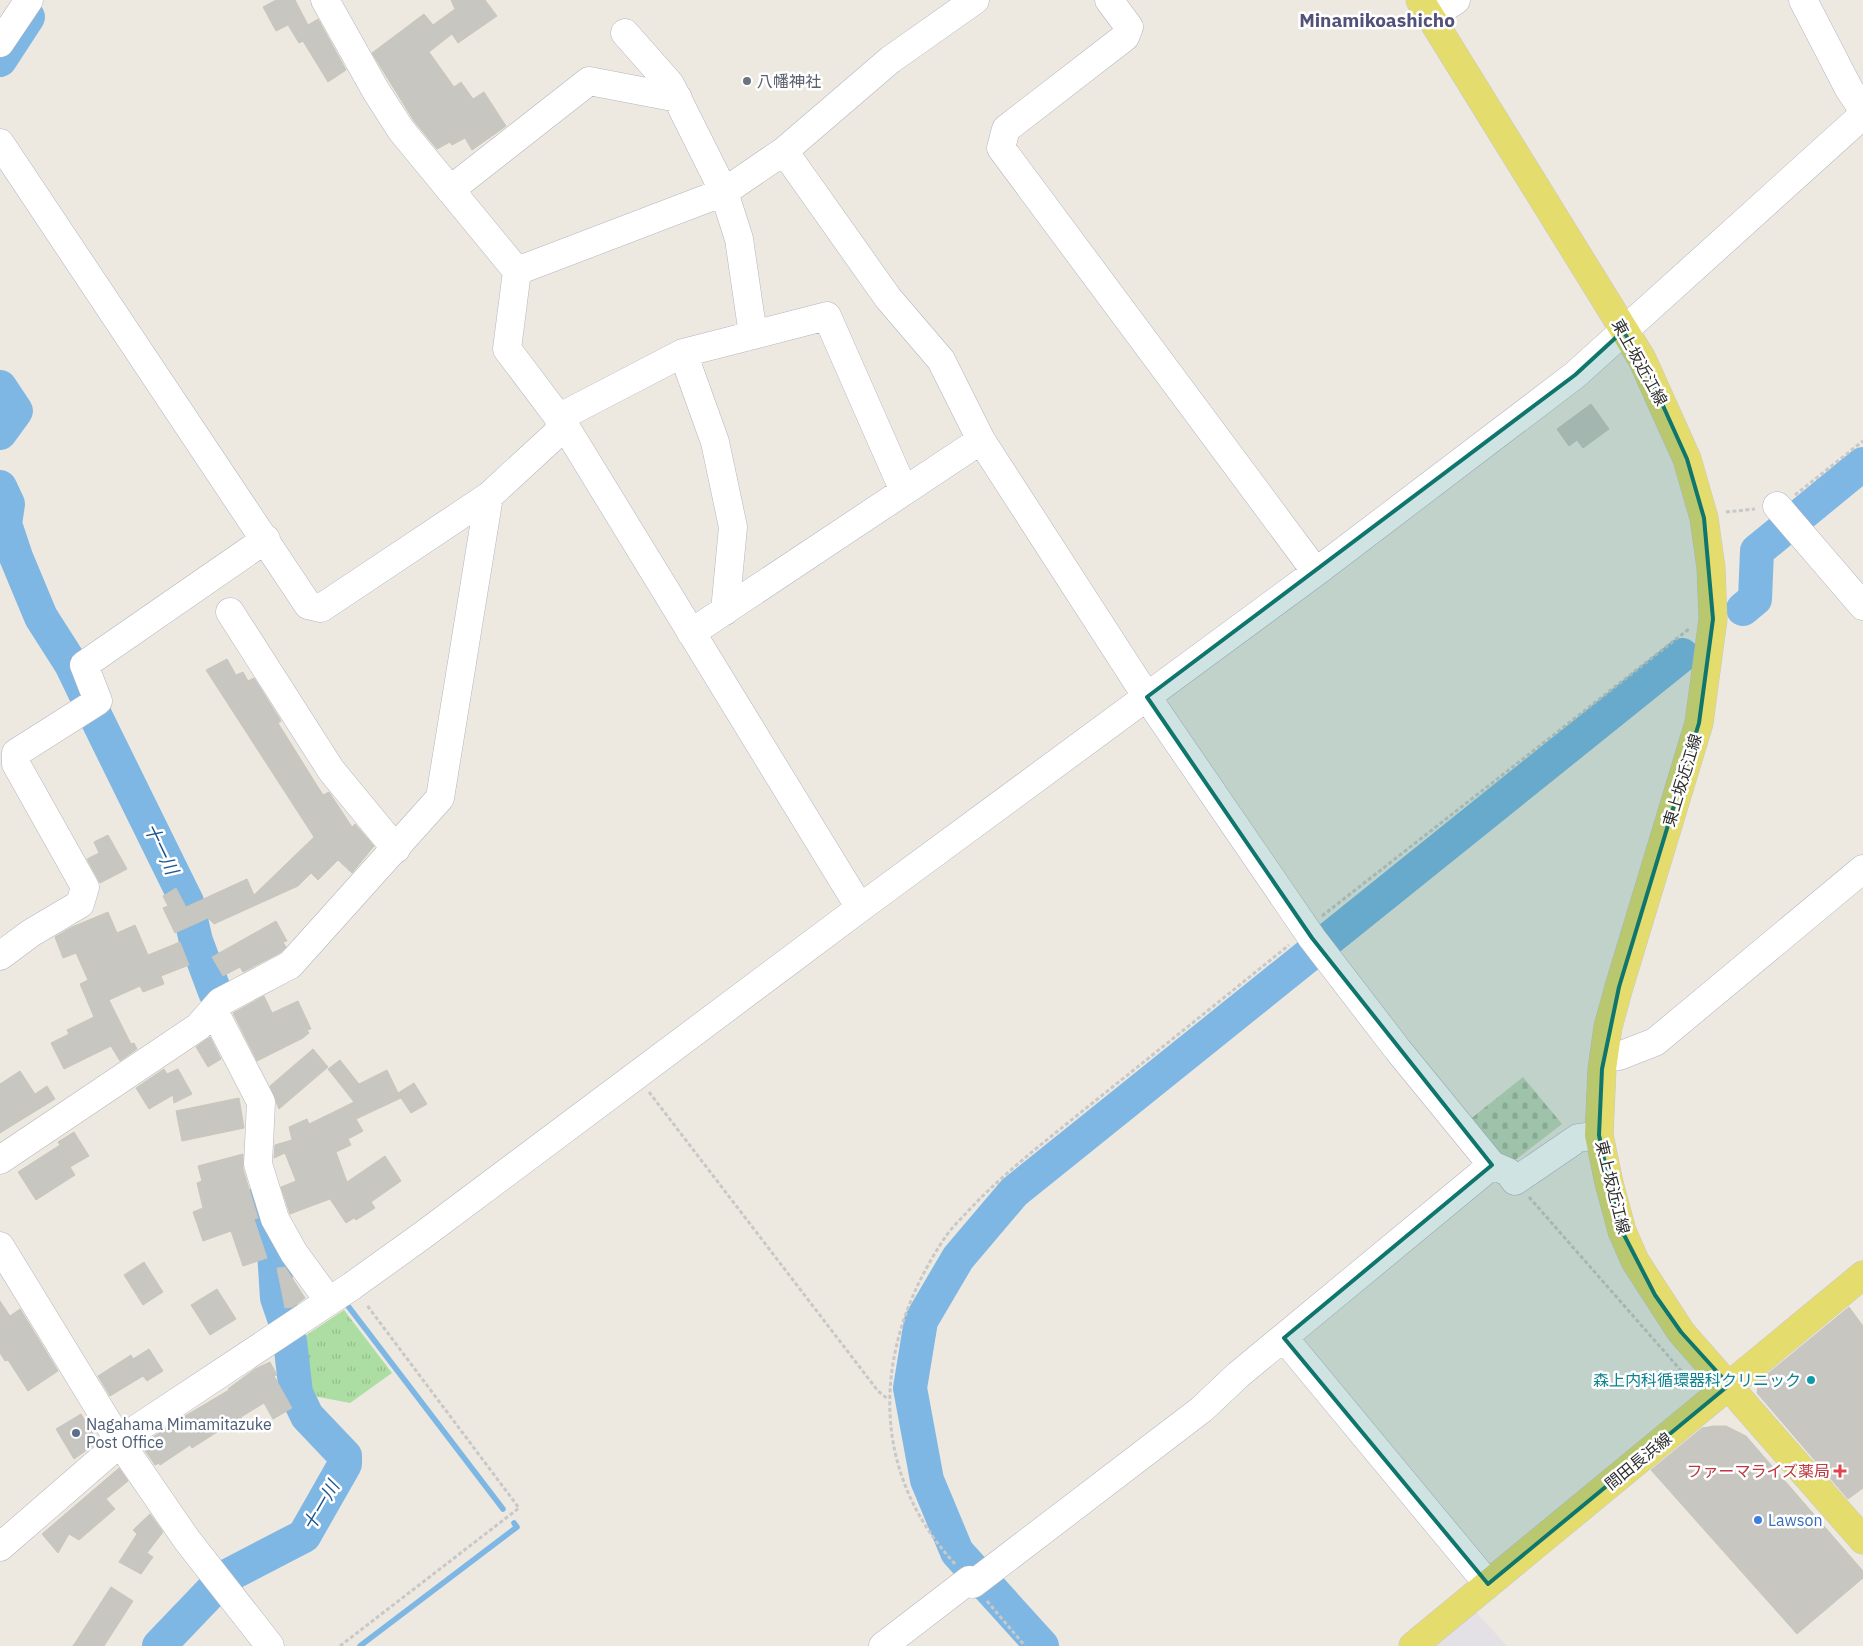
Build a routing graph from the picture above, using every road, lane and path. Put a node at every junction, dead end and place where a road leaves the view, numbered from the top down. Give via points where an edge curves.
1 (29, 0) edge
2 (325, 0) edge
3 (974, 0) edge
4 (1108, 0) edge
5 (1456, 0) edge
6 (1803, 0) edge
7 (1425, 8) edge
8 (625, 33) dead end
9 (0, 43) edge
10 (678, 98) junction
11 (1863, 110) edge
12 (1863, 115) edge
13 (0, 144) edge
14 (784, 151) junction
15 (450, 190) junction
16 (724, 192) junction
17 (517, 271) junction
18 (1623, 332) junction
19 (753, 335) junction
20 (683, 353) junction
21 (561, 422) junction
22 (981, 440) junction
23 (904, 491) junction
24 (489, 496) junction
25 (1779, 507) dead end
26 (266, 539) junction
27 (1316, 572) junction
28 (1863, 606) edge
29 (725, 611) junction
30 (230, 612) dead end
31 (1713, 618) junction
32 (691, 633) junction
33 (1147, 697) junction
34 (396, 849) junction
35 (1863, 869) edge
36 (860, 908) junction
37 (1315, 941) junction
38 (0, 956) edge
39 (214, 1011) junction
40 (1604, 1057) junction
41 (637, 1076) junction
42 (1599, 1135) junction
43 (0, 1160) edge
44 (1492, 1165) junction
45 (1515, 1181) junction
46 (0, 1246) edge
47 (1863, 1275) edge
48 (352, 1286) junction
49 (329, 1301) junction
50 (1284, 1338) junction
51 (1684, 1374) dead end
52 (1729, 1385) junction
53 (888, 1399) junction
54 (121, 1444) junction
55 (1863, 1540) edge
56 (0, 1547) edge
57 (973, 1582) junction
58 (1488, 1584) junction
59 (270, 1646) edge
60 (340, 1646) edge
61 (883, 1646) edge
62 (1025, 1646) edge
63 (1413, 1646) edge

1 - 9 street
2 - 15 street via 401,130
3 - 14 street via 890,60
4 - 27 street via 1129,27 1125,37 1006,129 1000,148
5 - 7 street
6 - 11 street via 1848,89
7 - 18 main road, 東上坂近江線
8 - 10 street via 670,84
10 - 15 street via 589,81
10 - 16 street
12 - 18 street
13 - 26 street
14 - 16 street
14 - 22 street via 888,298 941,360
15 - 17 street
16 - 17 street
16 - 19 street via 739,239
17 - 21 street via 507,349
18 - 27 street via 1575,375
18 - 31 main road, 東上坂近江線 via 1642,359 1688,459 1704,518
19 - 20 street
19 - 23 street via 827,316
20 - 21 street
20 - 29 street via 715,442 733,527
21 - 24 street
21 - 32 street
22 - 23 street
22 - 33 street
23 - 29 street
24 - 26 street via 321,608 308,605
24 - 34 street via 440,798
25 - 28 street
26 - 38 street via 84,665 98,701 16,753 16,764 85,887 80,904 31,932
27 - 33 street
29 - 32 street
30 - 34 street via 331,770
31 - 37 path via 1682,632 1335,906
31 - 40 main road, 東上坂近江線 via 1699,723 1619,987
32 - 36 street
33 - 36 street
33 - 37 street
34 - 39 street via 290,965 220,1002
35 - 40 street via 1654,1042 1619,1056
36 - 41 street
37 - 44 street
37 - 53 path via 1000,1178 947,1234 914,1290 894,1350
39 - 43 street via 198,1027
39 - 49 street via 260,1102 258,1164 275,1219 294,1253
40 - 42 main road, 東上坂近江線
41 - 48 street
41 - 53 path via 878,1391
42 - 45 street via 1578,1138
42 - 52 main road, 東上坂近江線 via 1608,1183 1635,1261 1681,1332
44 - 45 street via 1508,1172
44 - 50 street
45 - 51 path
46 - 54 street
47 - 52 main road, 間田長浜線
48 - 49 street
48 - 60 path via 519,1508
49 - 54 street via 135,1430
50 - 57 street via 1202,1409
50 - 58 street
52 - 55 main road, 東上坂近江線
52 - 58 main road, 間田長浜線
53 - 57 path via 890,1434 915,1506 942,1550
54 - 56 street
54 - 59 street via 187,1540
57 - 61 street
57 - 62 path
58 - 63 main road, 間田長浜線

